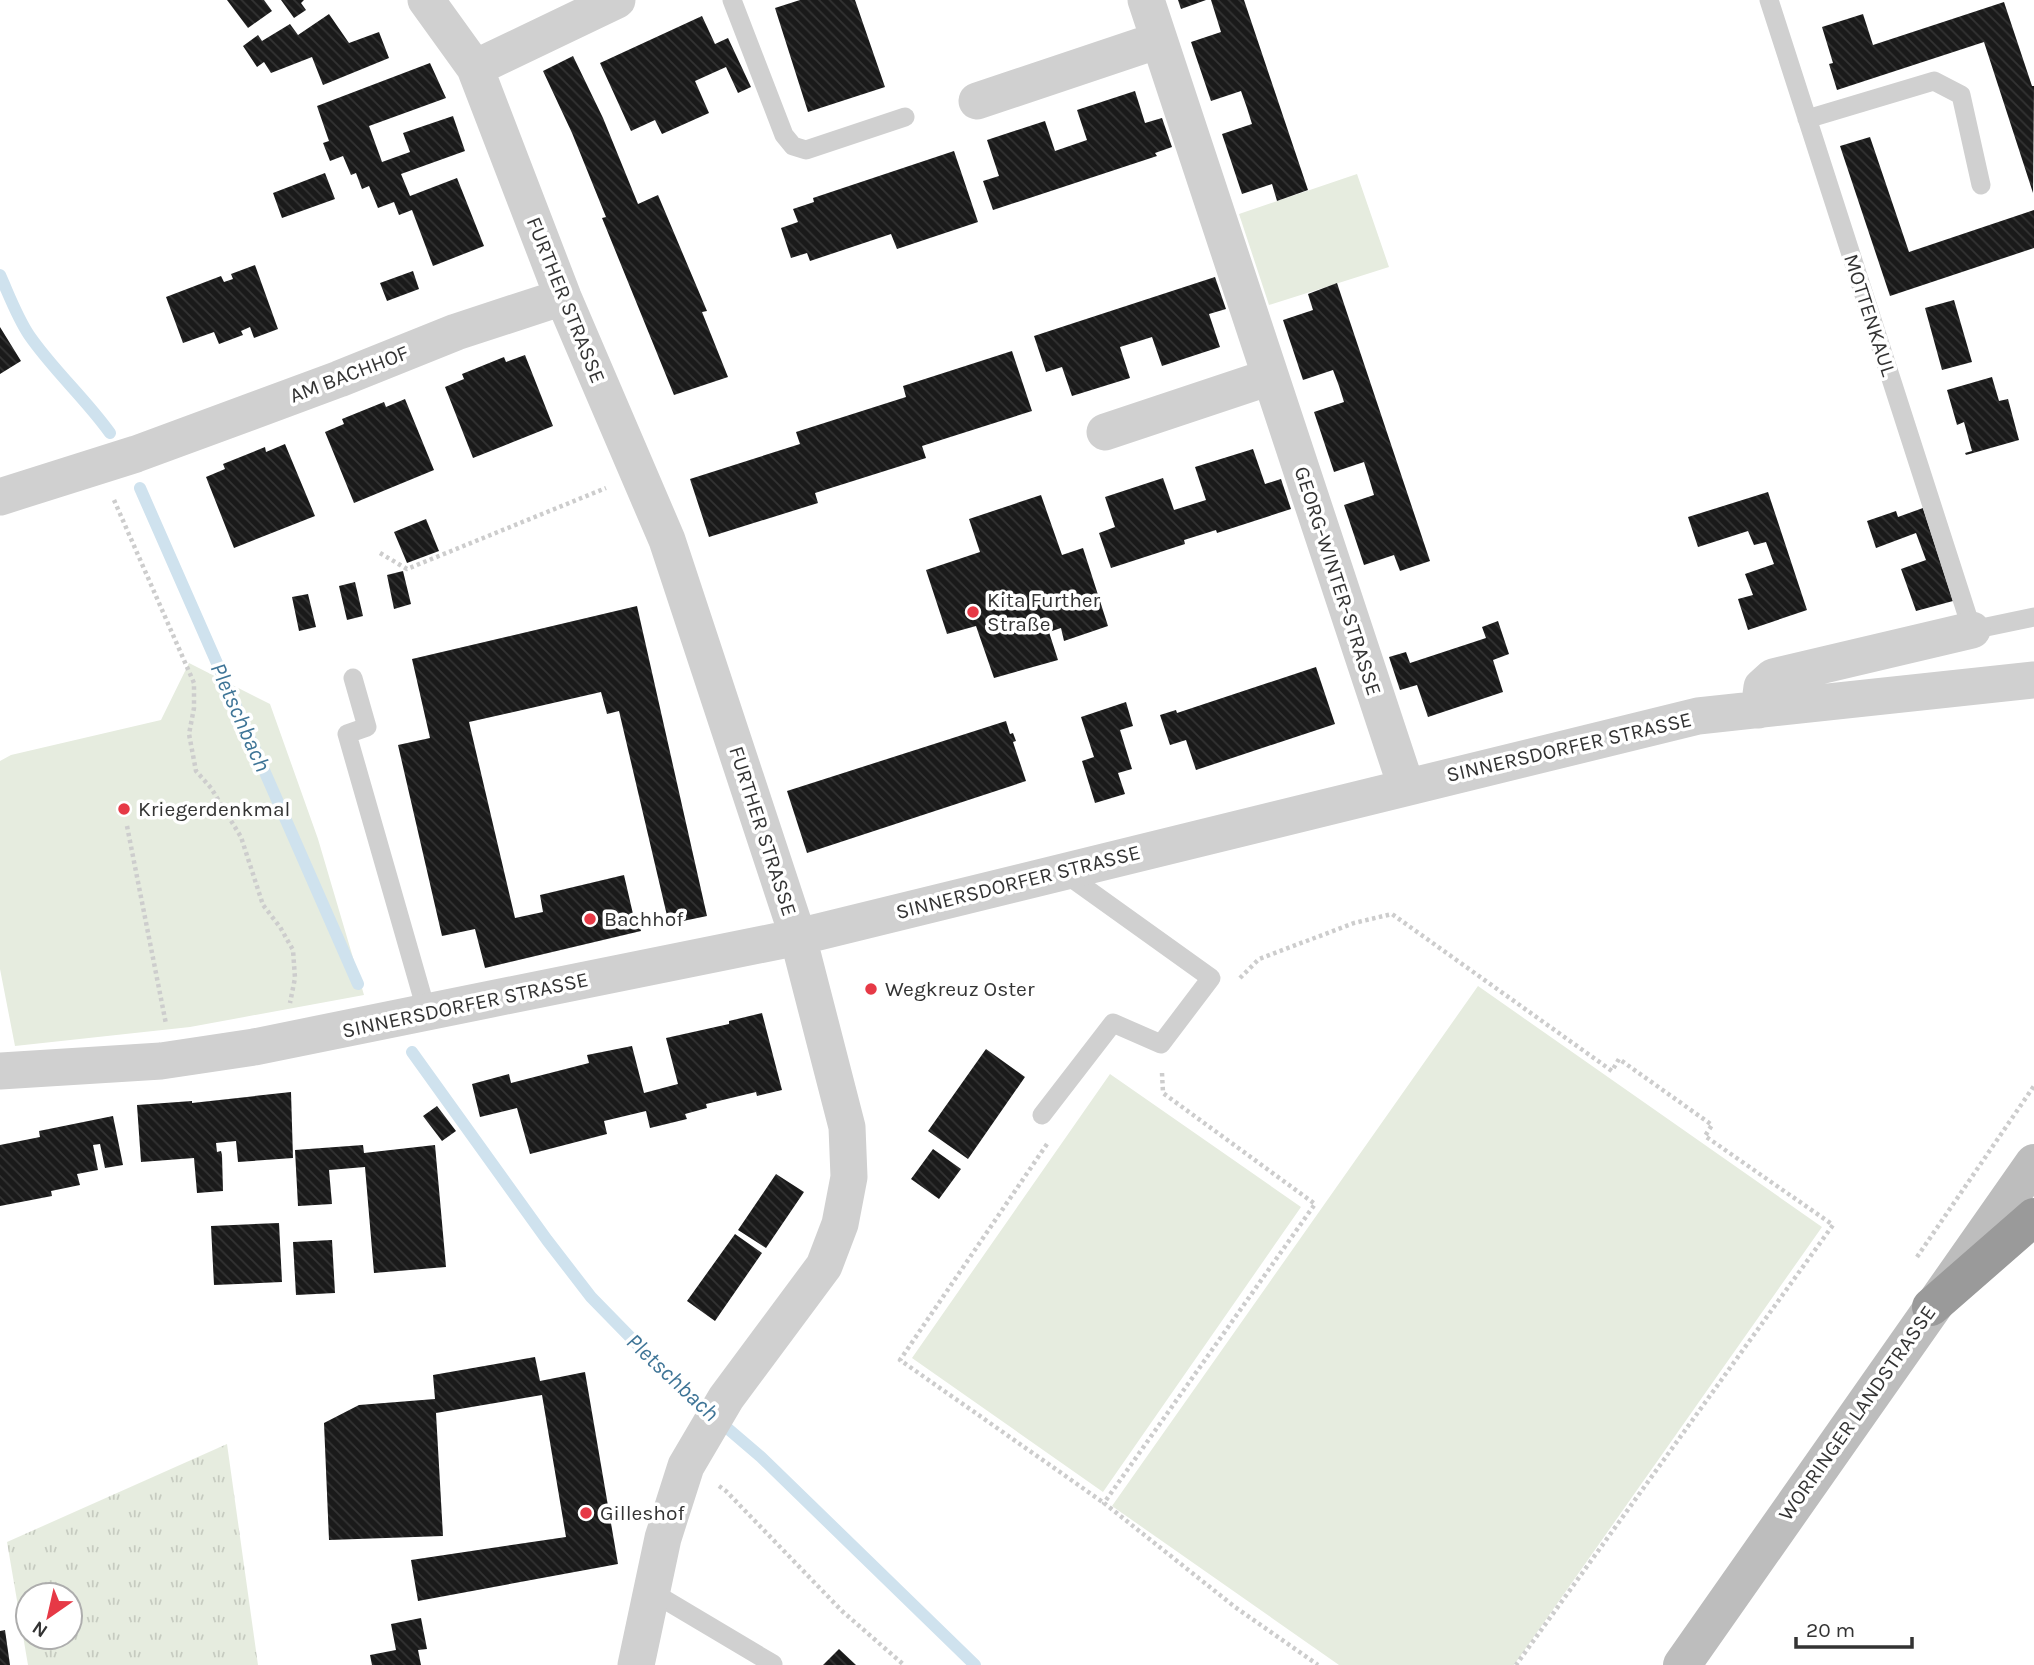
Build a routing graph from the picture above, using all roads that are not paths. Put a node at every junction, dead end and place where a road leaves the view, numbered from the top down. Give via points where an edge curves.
1 (426, 0) edge
2 (617, 0) edge
3 (732, 0) edge
4 (1146, 0) edge
5 (1769, 0) edge
6 (1159, 40) junction
7 (475, 68) junction
8 (977, 101) dead end
9 (905, 117) dead end
10 (1807, 119) junction
11 (1981, 185) dead end
12 (563, 297) junction
13 (1270, 377) junction
14 (1105, 432) dead end
15 (0, 497) edge
16 (2034, 617) edge
17 (1972, 630) junction
18 (354, 678) dead end
19 (2034, 680) edge
20 (1759, 710) junction
21 (1406, 786) junction
22 (1062, 871) junction
23 (798, 937) junction
24 (427, 1013) junction
25 (0, 1072) edge
26 (1042, 1115) road end
27 (2034, 1163) edge
28 (2034, 1217) edge
29 (1931, 1307) junction
30 (652, 1592) junction
31 (773, 1664) edge
32 (636, 1665) edge
33 (1682, 1665) edge

1 - 7 street, FURTHER STRASSE
2 - 7 street
3 - 9 lane via 783,135 793,146 806,150
4 - 6 street, GEORG-WINTER-STRASSE
5 - 10 lane, MOTTENKAUL
6 - 8 street
6 - 13 street, GEORG-WINTER-STRASSE
7 - 12 street, FURTHER STRASSE
10 - 11 lane via 1934,81 1961,95
10 - 17 lane, MOTTENKAUL
12 - 15 street, AM BACHHOF via 456,332 136,454
12 - 23 street, FURTHER STRASSE via 667,540
13 - 14 street
13 - 21 street, GEORG-WINTER-STRASSE
16 - 17 lane
17 - 20 street via 1773,677 1762,687
18 - 24 lane via 367,727 347,734
19 - 20 street, SINNERSDORFER STRASSE
20 - 21 street, SINNERSDORFER STRASSE via 1698,716
21 - 22 street, SINNERSDORFER STRASSE
22 - 23 street, SINNERSDORFER STRASSE
22 - 26 lane via 1211,978 1160,1044 1113,1023
23 - 24 street, SINNERSDORFER STRASSE
23 - 30 street, FURTHER STRASSE via 846,1127 849,1177 840,1224 824,1266 726,1398 693,1452 663,1538
24 - 25 street, SINNERSDORFER STRASSE via 161,1061
27 - 29 main road, WORRINGER LANDSTRASSE
28 - 29 highway
29 - 33 main road, WORRINGER LANDSTRASSE
30 - 31 lane
30 - 32 street, FURTHER STRASSE

